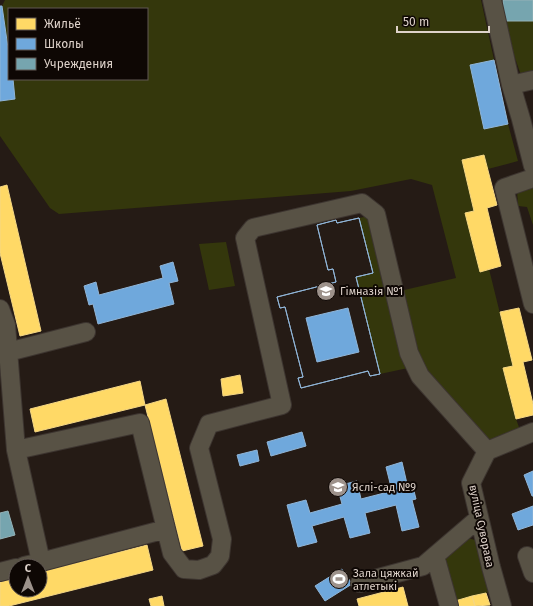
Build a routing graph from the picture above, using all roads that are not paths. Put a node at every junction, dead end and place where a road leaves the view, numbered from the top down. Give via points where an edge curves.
1 (492, 0) edge
2 (533, 80) edge
3 (511, 85) junction
4 (533, 166) edge
5 (533, 178) edge
6 (533, 304) edge
7 (0, 312) edge
8 (86, 332) dead end
9 (8, 352) junction
10 (533, 432) edge
11 (16, 450) junction
12 (487, 451) junction
13 (479, 518) junction
14 (166, 530) junction
15 (435, 556) junction
16 (31, 558) edge
17 (48, 560) edge
18 (360, 583) dead end
19 (449, 606) edge
20 (502, 606) edge

1 - 3 street
2 - 3 street
3 - 4 street
5 - 6 street via 504,188
7 - 9 street via 6,325
8 - 9 street
9 - 11 street
10 - 12 street
11 - 14 street via 140,423
11 - 16 street
12 - 13 street, вуліца Суворава via 471,483
12 - 14 street via 420,376 409,353 376,214 362,203 253,228 245,238 282,405 209,424 199,448 222,539 220,556 213,566 199,570 184,569 172,553
13 - 15 street
13 - 20 street, вуліца Суворава
14 - 17 street
15 - 18 street via 423,566
15 - 19 street

